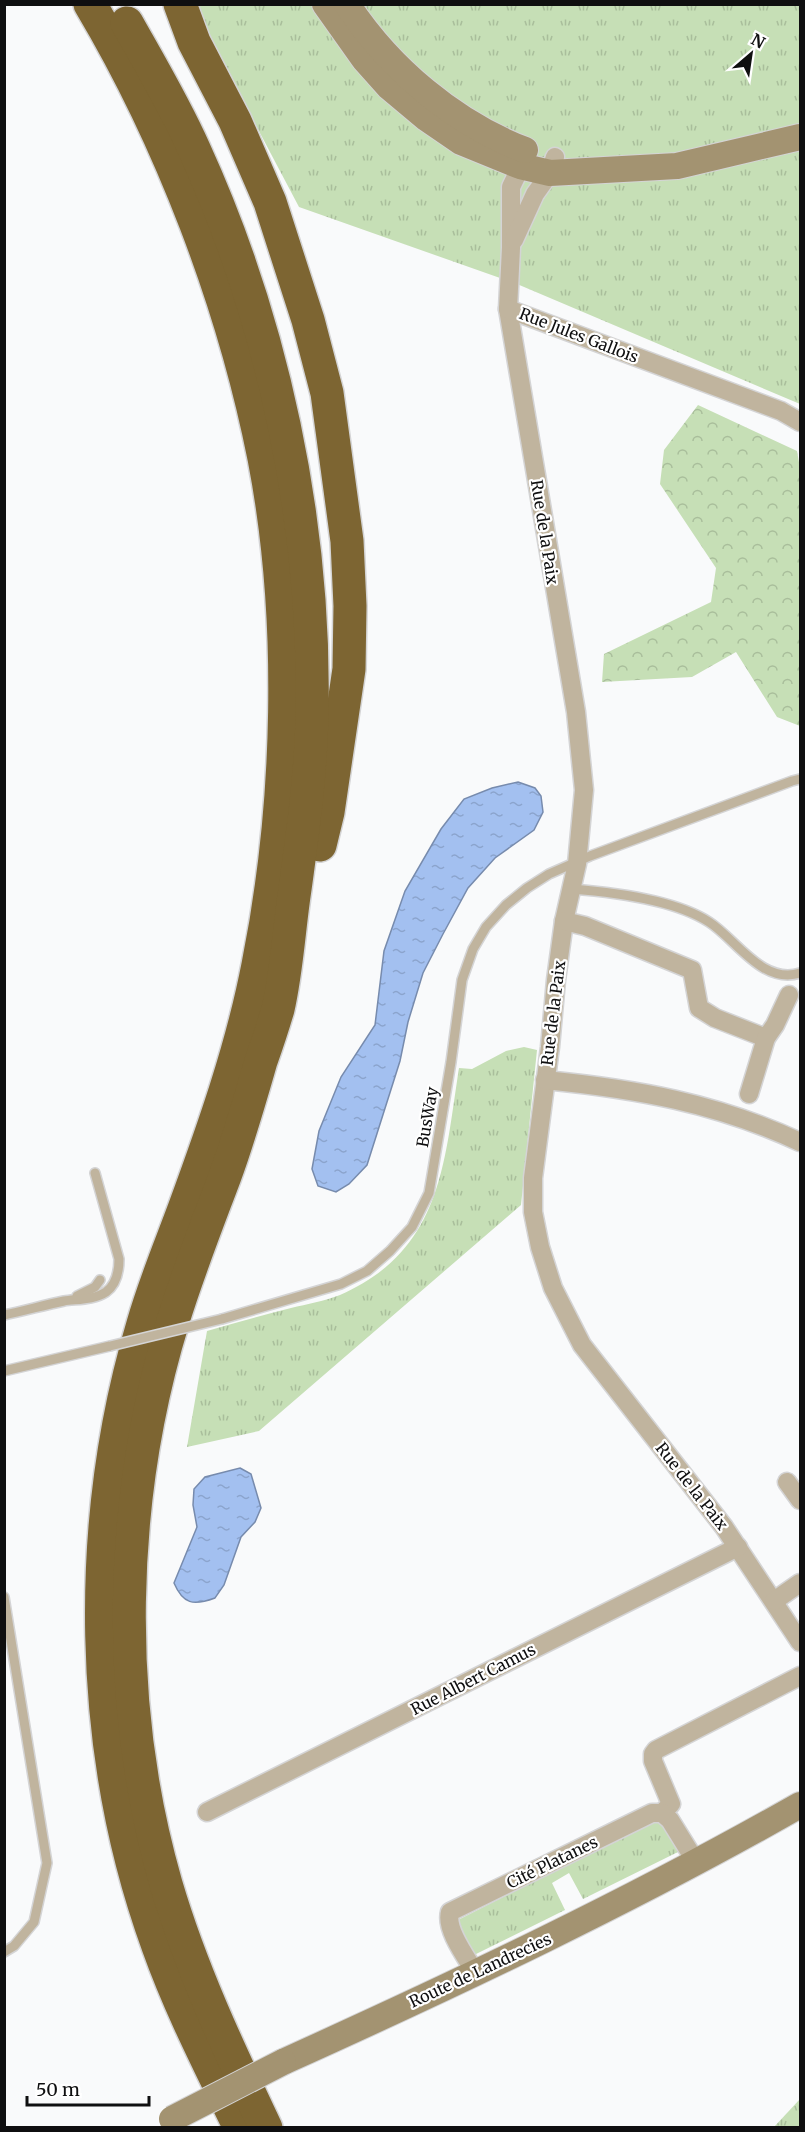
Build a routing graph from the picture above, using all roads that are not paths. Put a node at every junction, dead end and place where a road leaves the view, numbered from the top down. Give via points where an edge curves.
1 (90, 4) edge
2 (117, 4) edge
3 (180, 4) edge
4 (325, 4) edge
5 (347, 4) edge
6 (801, 137) edge
7 (524, 159) junction
8 (552, 165) junction
9 (511, 248) junction
10 (508, 309) junction
11 (801, 422) edge
12 (801, 779) edge
13 (576, 864) junction
14 (571, 889) junction
15 (564, 921) junction
16 (801, 973) edge
17 (789, 995) dead end
18 (278, 1006) junction
19 (766, 1038) junction
20 (545, 1080) junction
21 (749, 1094) dead end
22 (801, 1142) edge
23 (95, 1173) dead end
24 (100, 1280) dead end
25 (63, 1301) junction
26 (4, 1315) edge
27 (4, 1371) edge
28 (787, 1482) dead end
29 (801, 1500) edge
30 (738, 1547) junction
31 (801, 1583) edge
32 (4, 1597) edge
33 (774, 1601) junction
34 (801, 1642) edge
35 (801, 1676) edge
36 (801, 1805) edge
37 (207, 1812) dead end
38 (662, 1813) junction
39 (696, 1862) junction
40 (4, 1952) edge
41 (475, 1972) junction
42 (164, 2123) edge
43 (240, 2127) edge
44 (267, 2127) edge

1 - 43 highway via 155,126 210,264 264,458 278,558 284,707 280,802 269,906 258,969 219,1106 145,1317 128,1378 105,1532 101,1619 113,1773 138,1879 161,1954
2 - 18 highway via 194,147 228,230 263,338 290,455 310,615 312,714 306,811
3 - 18 highway via 270,202 308,320 327,393 347,541 349,669 330,801
4 - 7 street via 388,87 418,112 461,142
5 - 7 street via 412,81
6 - 8 street via 677,166 607,170
7 - 8 street
7 - 9 street, Rue Jules Gallois via 511,187
8 - 9 street
9 - 10 street, Rue Jules Gallois
10 - 11 street, Rue Jules Gallois via 781,411
10 - 13 street, Rue de la Paix via 576,712 584,790
12 - 13 lane, BusWay
13 - 14 street, Rue de la Paix
13 - 27 lane, BusWay, bridge via 549,874 520,893 486,927 473,949 462,980 429,1193 412,1227 390,1251 367,1271 341,1284 222,1318
14 - 15 street, Rue de la Paix
14 - 16 lane via 605,892 691,912 710,922 758,964 776,973
15 - 19 street via 692,970 699,1008
15 - 20 street, Rue de la Paix
17 - 19 street
18 - 44 highway via 155,1385 133,1532 129,1627 133,1709 142,1776 166,1884 204,1991
19 - 21 street
20 - 22 street via 662,1096 737,1116
20 - 30 street, Rue de la Paix via 533,1178 533,1212 553,1288 582,1346
23 - 25 lane via 119,1258 119,1272 106,1292
24 - 25 lane via 95,1287
25 - 26 lane
28 - 29 street
30 - 33 street, Rue de la Paix
30 - 37 street, Rue Albert Camus
31 - 33 street
32 - 40 lane via 47,1863 34,1922
33 - 34 street, Rue de la Paix
35 - 38 street via 656,1750 653,1761 671,1804
36 - 39 street, Route de Landrecies
38 - 39 street
38 - 41 street, Cité Platanes via 652,1813 450,1912 447,1920 451,1931
39 - 41 street, Route de Landrecies
41 - 42 street, Route de Landrecies, bridge

